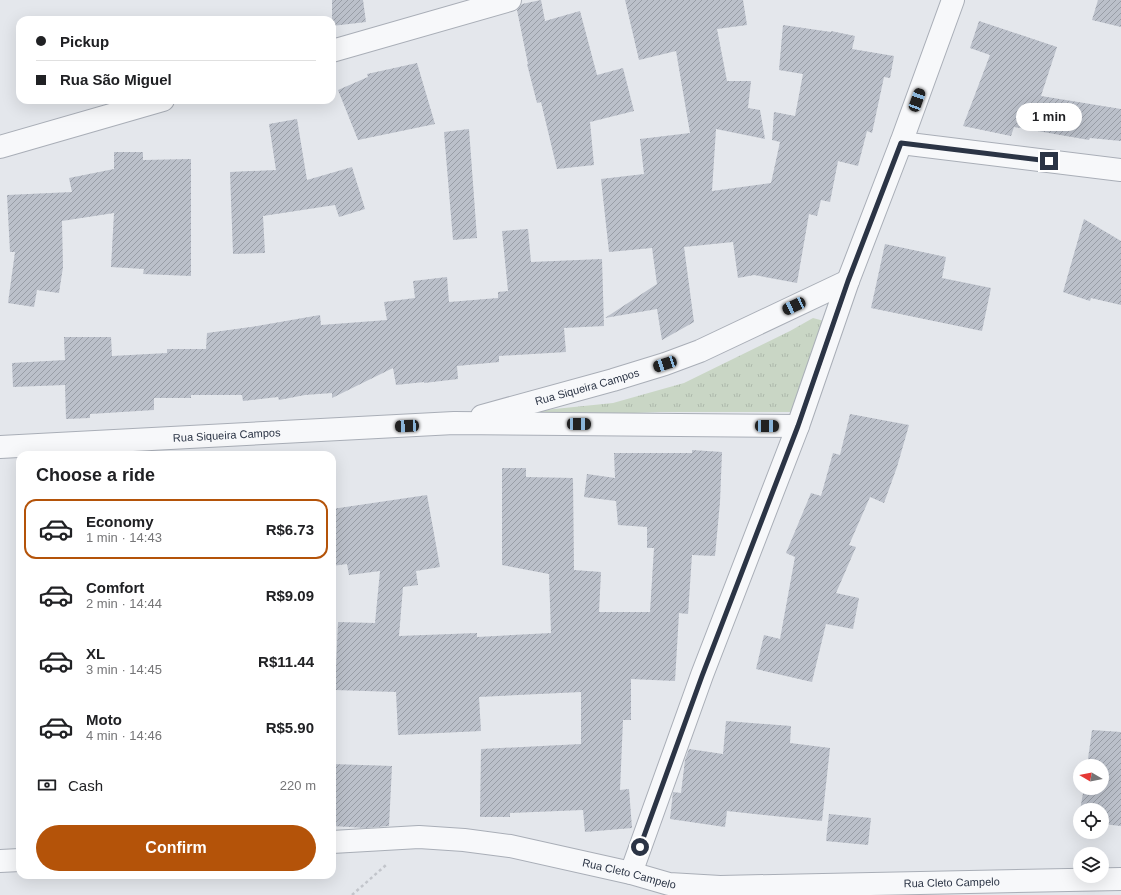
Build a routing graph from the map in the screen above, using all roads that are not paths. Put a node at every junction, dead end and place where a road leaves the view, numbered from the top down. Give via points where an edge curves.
1 (510, 0) edge
2 (953, 0) edge
3 (336, 50) edge
4 (149, 104) edge
5 (901, 143) junction
6 (0, 147) edge
7 (1121, 170) edge
8 (848, 281) junction
9 (454, 423) junction
10 (798, 426) junction
11 (0, 448) edge
12 (336, 842) edge
13 (16, 860) edge
14 (0, 861) edge
15 (630, 873) junction
16 (1121, 879) edge

1 - 3 street
2 - 5 street
4 - 6 street
5 - 7 street
5 - 8 street
8 - 9 street, Rua Siqueira Campos via 665,364
8 - 10 street
9 - 10 street, Rua Siqueira Campos
9 - 11 street, Rua Siqueira Campos
10 - 15 street
12 - 15 street, Rua Cleto Campelo via 419,837 464,840 510,846
13 - 14 street
15 - 16 street, Rua Cleto Campelo via 669,884 720,887

